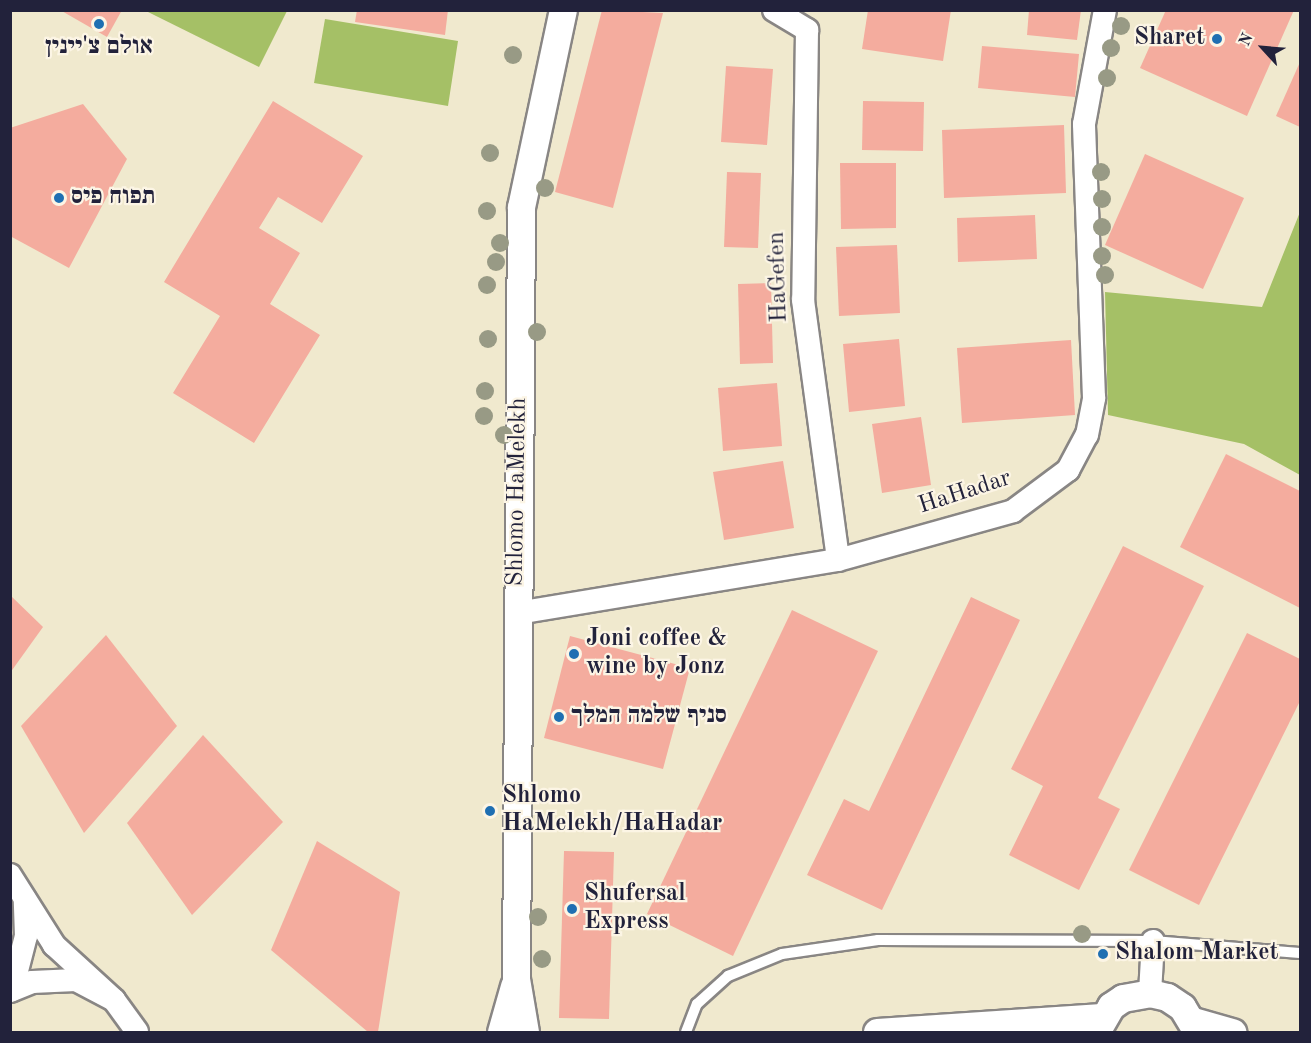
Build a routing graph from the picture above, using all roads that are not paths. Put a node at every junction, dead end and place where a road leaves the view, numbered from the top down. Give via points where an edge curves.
1 (563, 10) edge
2 (774, 10) edge
3 (1104, 10) edge
4 (838, 560) junction
5 (517, 613) junction
6 (10, 875) edge
7 (25, 898) junction
8 (1153, 941) junction
9 (1300, 953) edge
10 (516, 979) junction
11 (11, 991) edge
12 (1150, 993) junction
13 (114, 1000) junction
14 (1099, 1025) edge
15 (1195, 1027) edge
16 (137, 1032) edge
17 (501, 1032) edge
18 (525, 1032) edge
19 (686, 1032) edge
20 (877, 1032) edge
21 (1232, 1032) edge

1 - 5 street, Shlomo HaMelekh via 521,207
2 - 4 street, HaGefen via 807,30 803,300
3 - 4 street, HaHadar via 1084,123 1086,248 1095,355 1094,398 1087,435 1068,470 1014,511
4 - 5 street, HaHadar
5 - 10 street, Shlomo HaMelekh
6 - 7 street
7 - 11 street via 26,936
7 - 13 street via 60,952
8 - 9 lane
8 - 12 street
8 - 19 lane via 878,940 782,954 728,975 697,1004
10 - 17 street, Shlomo HaMelekh
10 - 18 street, Shlomo HaMelekh
11 - 13 street via 54,978 76,980
12 - 14 street via 1123,998
12 - 15 street via 1167,997
13 - 16 street
14 - 20 street
15 - 21 street

